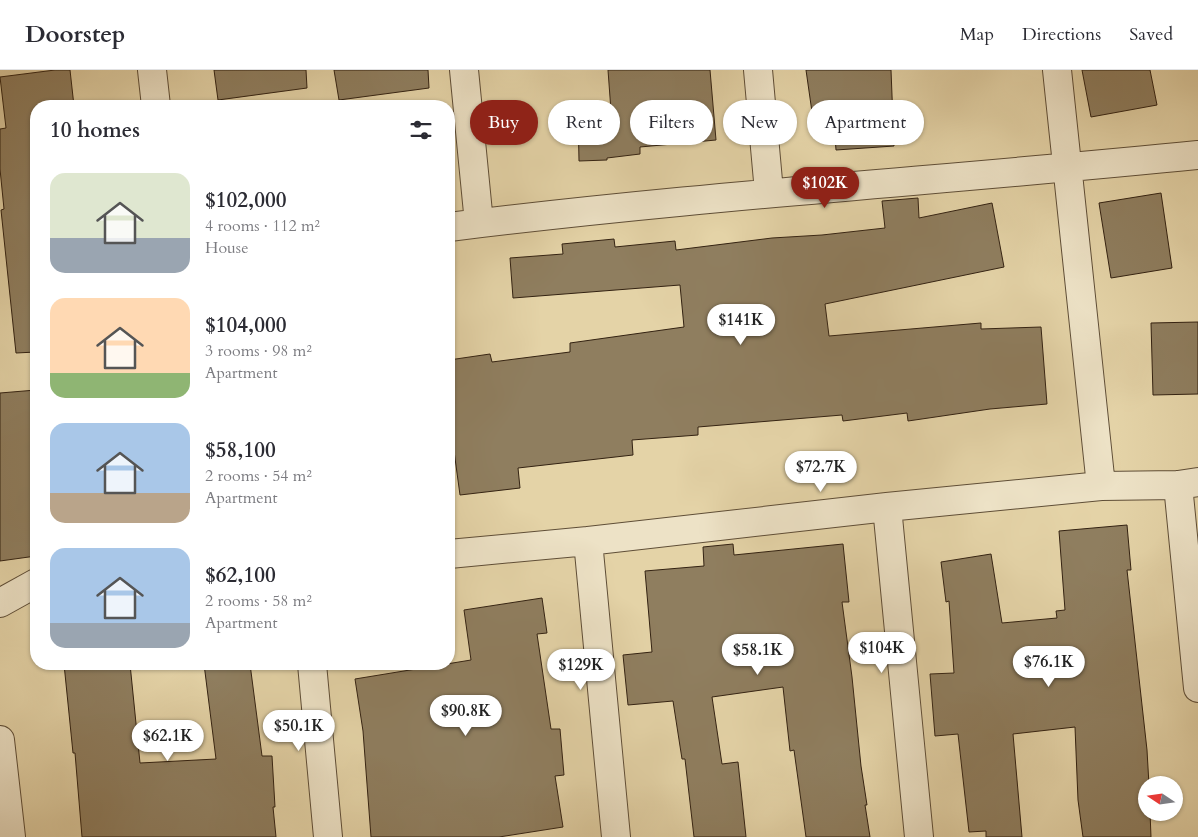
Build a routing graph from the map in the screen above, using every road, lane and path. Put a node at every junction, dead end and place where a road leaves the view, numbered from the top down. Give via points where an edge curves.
1 (152, 70) edge
2 (464, 70) edge
3 (758, 70) edge
4 (1057, 70) edge
5 (155, 100) edge
6 (1198, 155) edge
7 (1066, 168) junction
8 (769, 192) junction
9 (478, 223) junction
10 (455, 226) edge
11 (1188, 483) edge
12 (1101, 486) junction
13 (887, 507) junction
14 (588, 541) junction
15 (455, 553) edge
16 (30, 586) edge
17 (0, 603) edge
18 (313, 670) edge
19 (1198, 688) edge
20 (0, 740) edge
21 (11, 837) edge
22 (328, 837) edge
23 (616, 837) edge
24 (919, 837) edge

1 - 5 street
2 - 9 street
3 - 8 street
4 - 7 street
6 - 7 street
7 - 8 street
7 - 12 street
8 - 9 street
9 - 10 street
11 - 12 street
11 - 19 street
12 - 13 street
13 - 14 street
13 - 24 street
14 - 15 street
14 - 23 street
16 - 17 street
18 - 22 street
20 - 21 street

